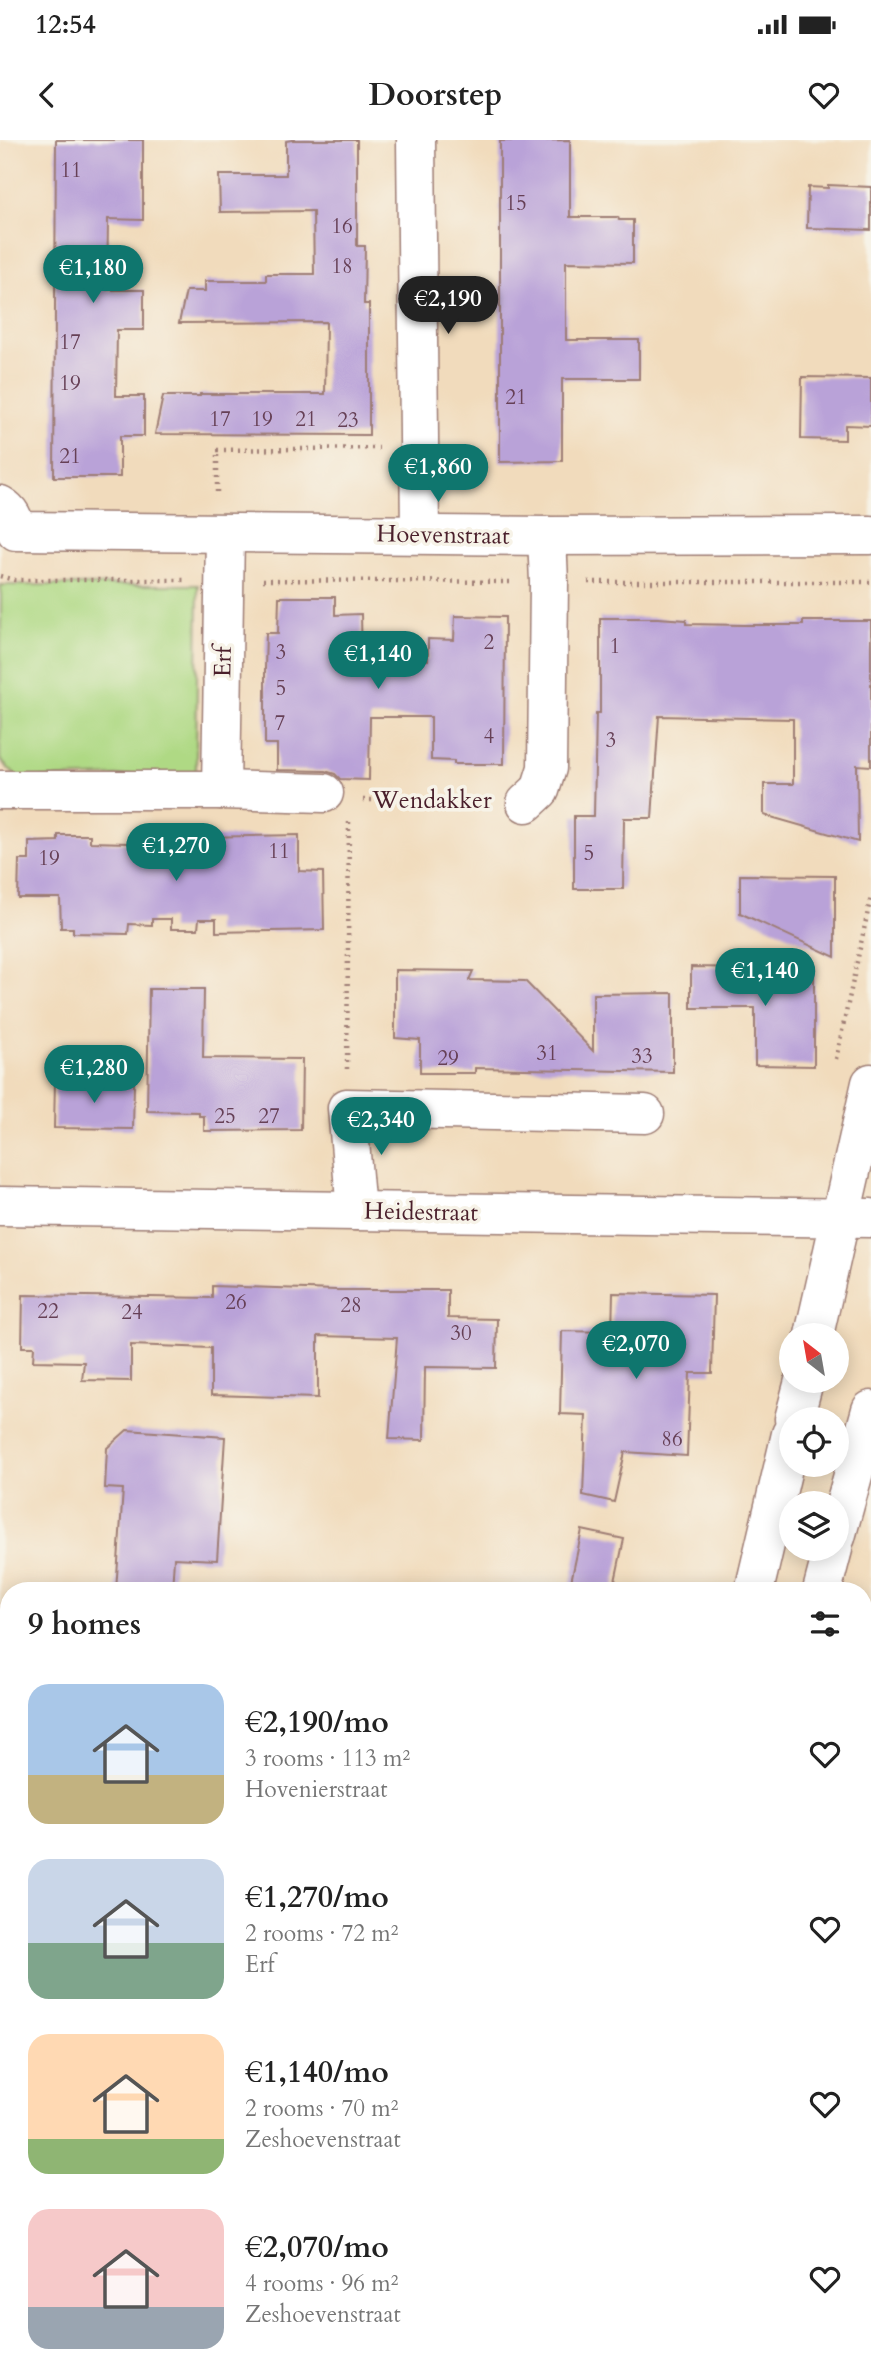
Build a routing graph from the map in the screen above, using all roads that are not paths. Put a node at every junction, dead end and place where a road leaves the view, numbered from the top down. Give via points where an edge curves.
1 (416, 140) edge
2 (5, 530) edge
3 (225, 533) junction
4 (420, 534) junction
5 (871, 535) edge
6 (547, 536) junction
7 (0, 790) edge
8 (220, 790) junction
9 (336, 803) road end
10 (526, 803) road end
11 (871, 1083) edge
12 (645, 1114) dead end
13 (0, 1206) edge
14 (356, 1211) junction
15 (856, 1218) edge
16 (818, 1323) edge
17 (871, 1410) edge
18 (781, 1477) edge
19 (849, 1491) edge
20 (830, 1561) edge
21 (756, 1582) edge
22 (824, 1582) edge

1 - 4 street
2 - 3 street, Hoevenstraat
3 - 4 street, Hoevenstraat
3 - 8 street, Erf
4 - 6 street, Hoevenstraat
5 - 6 street, Hoevenstraat
6 - 10 street, Wendakker via 547,768 540,790
7 - 8 street
8 - 9 street
11 - 15 street
12 - 14 street via 347,1108
13 - 14 street, Heidestraat
14 - 15 street, Heidestraat
15 - 16 street
17 - 19 street
18 - 21 street
20 - 22 street

